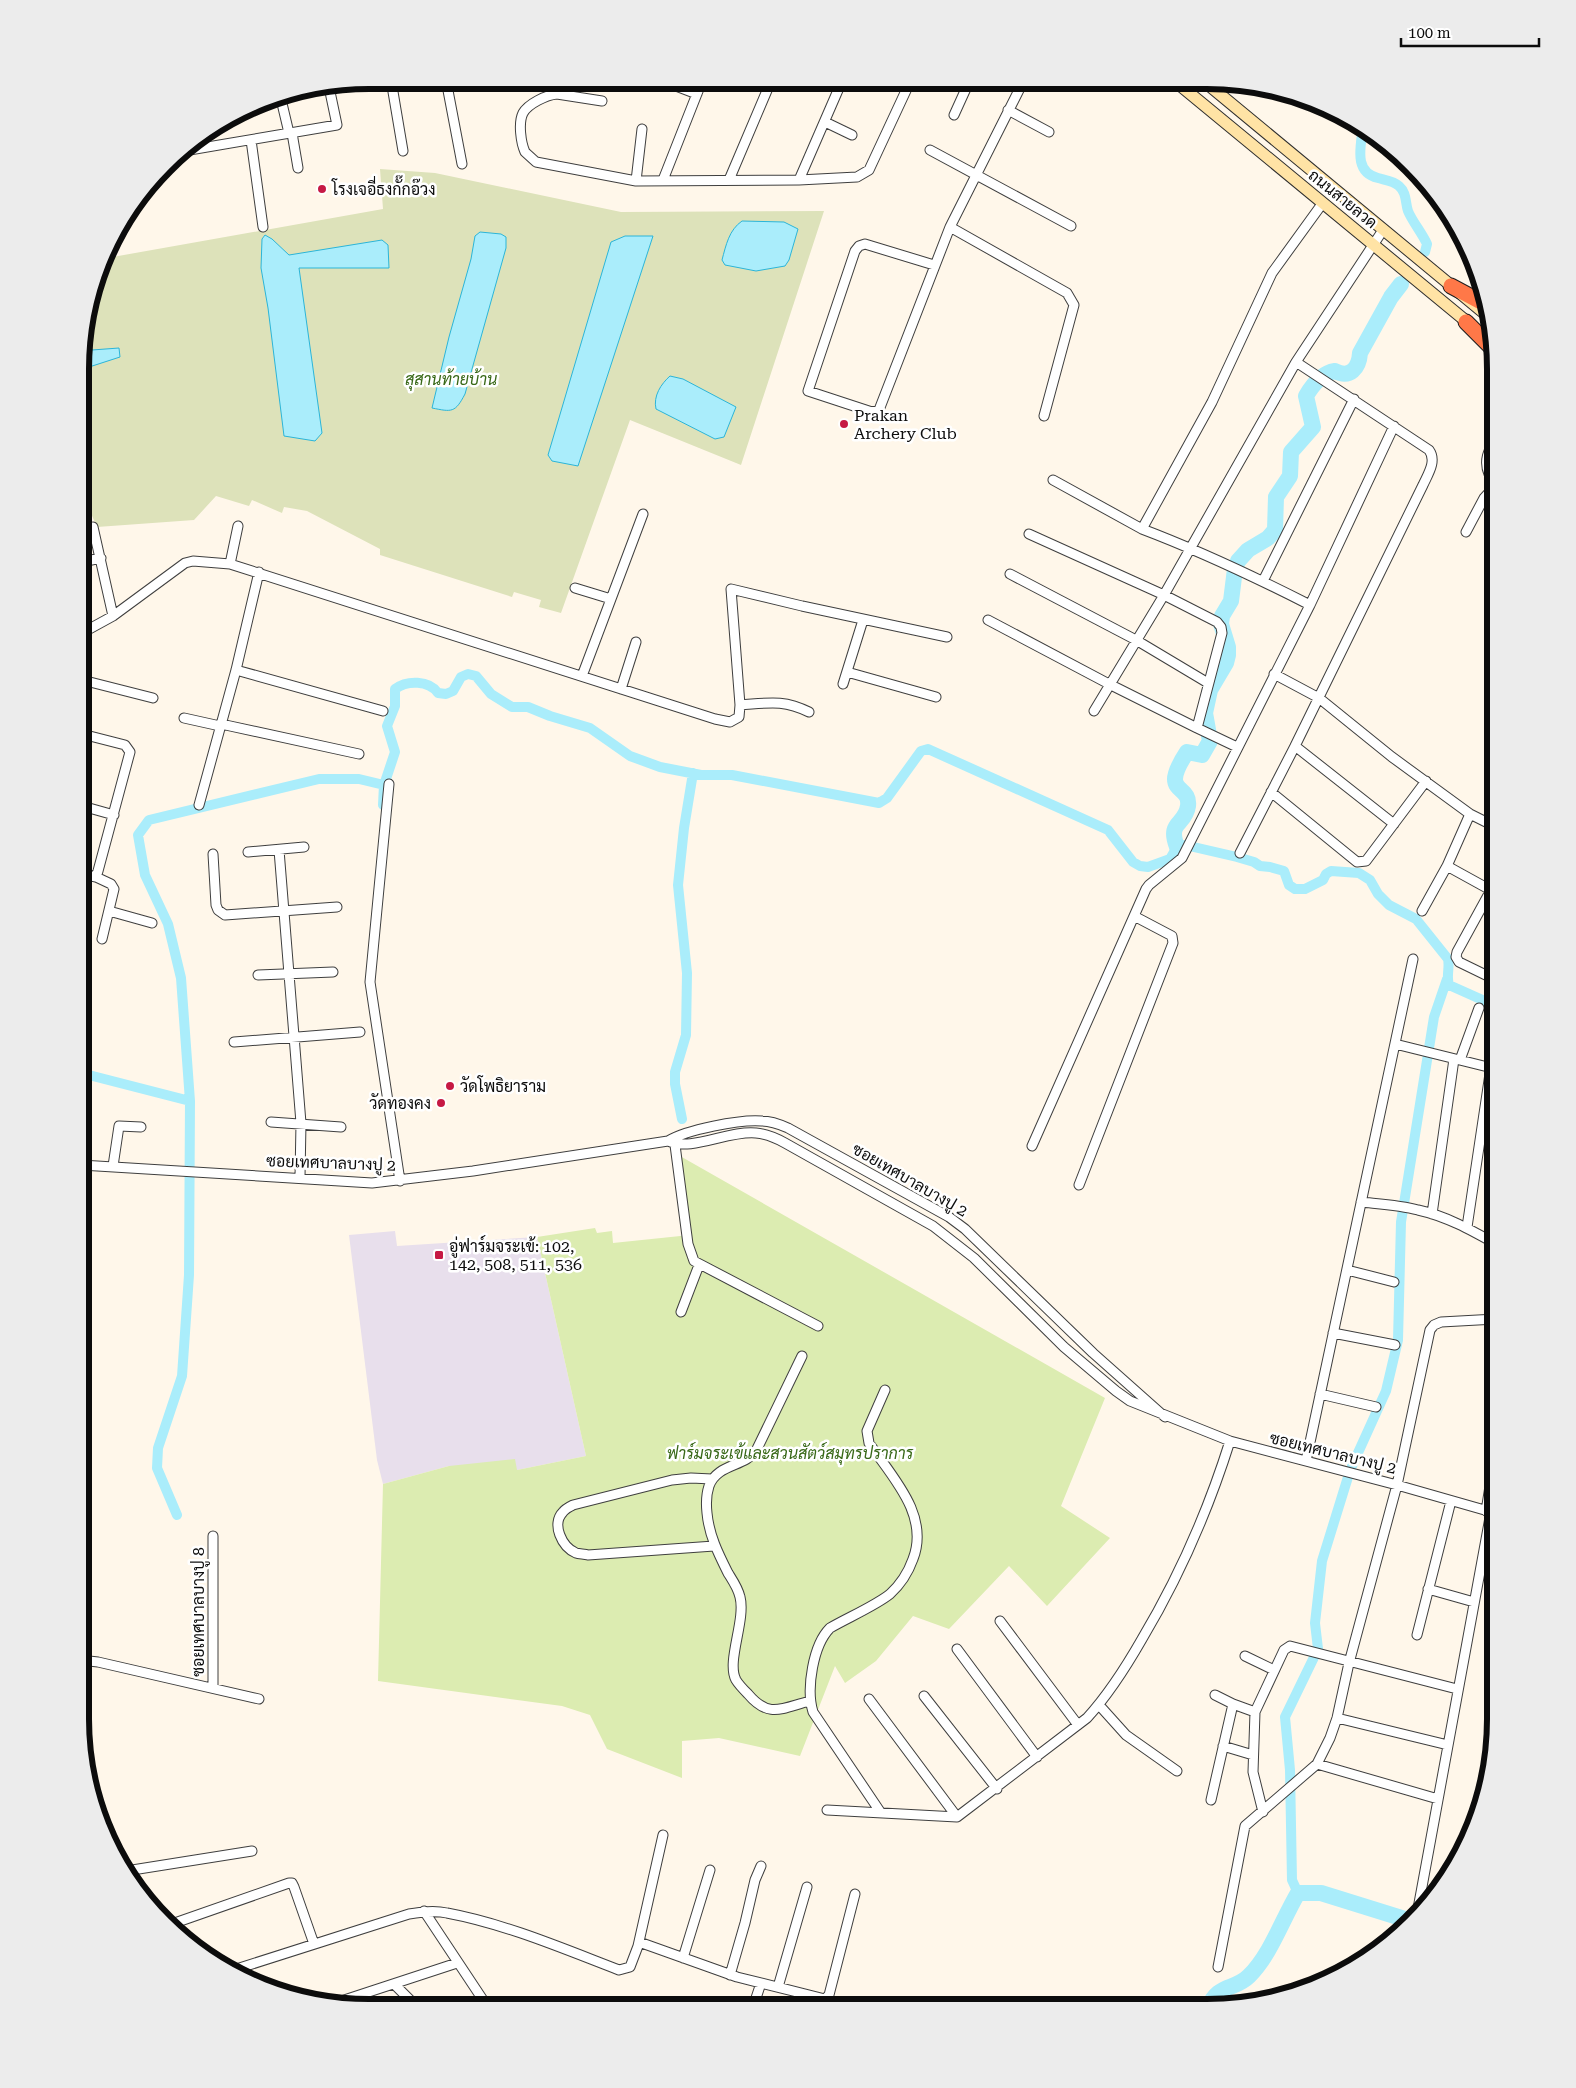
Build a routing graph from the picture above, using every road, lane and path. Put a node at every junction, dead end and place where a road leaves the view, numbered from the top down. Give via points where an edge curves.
1 (393, 89) edge
2 (448, 89) edge
3 (684, 89) edge
4 (699, 89) edge
5 (768, 89) edge
6 (839, 89) edge
7 (907, 89) edge
8 (966, 89) edge
9 (1018, 89) edge
10 (1184, 89) edge
11 (1213, 89) edge
12 (330, 91) edge
13 (697, 94) junction
14 (602, 101) dead end
15 (282, 103) edge
16 (1008, 110) junction
17 (954, 115) dead end
18 (825, 122) junction
19 (642, 130) dead end
20 (1049, 132) dead end
21 (291, 133) junction
22 (852, 135) dead end
23 (251, 140) junction
24 (195, 149) edge
25 (930, 150) dead end
26 (403, 151) dead end
27 (462, 164) dead end
28 (298, 168) dead end
29 (975, 174) junction
30 (664, 180) junction
31 (730, 180) junction
32 (799, 180) junction
33 (636, 181) junction
34 (1322, 204) junction
35 (950, 226) junction
36 (1071, 226) dead end
37 (264, 227) dead end
38 (1383, 230) junction
39 (1372, 244) junction
40 (934, 265) junction
41 (1451, 286) junction
42 (1479, 301) edge
43 (1481, 311) edge
44 (1466, 322) junction
45 (1485, 334) edge
46 (1486, 342) edge
47 (1296, 362) junction
48 (1354, 399) junction
49 (1044, 416) dead end
50 (1394, 426) junction
51 (1054, 480) dead end
52 (1487, 494) edge
53 (643, 514) dead end
54 (238, 526) dead end
55 (93, 527) dead end
56 (1142, 529) junction
57 (1466, 532) dead end
58 (1029, 534) dead end
59 (1190, 548) junction
60 (101, 558) junction
61 (89, 561) edge
62 (230, 564) junction
63 (259, 572) junction
64 (1010, 574) dead end
65 (1262, 580) junction
66 (575, 588) dead end
67 (1164, 595) junction
68 (611, 599) junction
69 (1310, 605) junction
70 (113, 616) junction
71 (863, 620) junction
72 (988, 620) dead end
73 (89, 629) edge
74 (947, 637) dead end
75 (1136, 640) junction
76 (636, 642) dead end
77 (236, 670) junction
78 (846, 672) junction
79 (1274, 674) junction
80 (582, 676) junction
81 (89, 682) edge
82 (1208, 683) junction
83 (843, 684) dead end
84 (1109, 684) junction
85 (621, 688) junction
86 (936, 696) dead end
87 (153, 698) dead end
88 (1319, 698) junction
89 (740, 705) junction
90 (383, 711) dead end
91 (1094, 711) dead end
92 (809, 712) dead end
93 (184, 718) dead end
94 (220, 725) junction
95 (1197, 728) junction
96 (89, 736) edge
97 (1295, 746) junction
98 (1237, 747) junction
99 (359, 754) dead end
100 (1426, 782) junction
101 (389, 784) dead end
102 (1271, 792) junction
103 (199, 805) dead end
104 (89, 808) edge
105 (1470, 814) junction
106 (114, 815) junction
107 (1487, 822) edge
108 (1394, 824) junction
109 (304, 847) dead end
110 (279, 850) junction
111 (248, 852) dead end
112 (212, 854) dead end
113 (1240, 854) dead end
114 (1447, 866) junction
115 (89, 876) edge
116 (96, 877) junction
117 (1487, 888) edge
118 (1487, 901) edge
119 (337, 907) dead end
120 (284, 910) junction
121 (109, 911) junction
122 (1422, 911) dead end
123 (1134, 916) junction
124 (152, 923) dead end
125 (102, 939) dead end
126 (1413, 959) dead end
127 (333, 972) dead end
128 (258, 975) dead end
129 (288, 975) junction
130 (1487, 976) edge
131 (1479, 1008) dead end
132 (360, 1032) dead end
133 (293, 1037) junction
134 (234, 1042) dead end
135 (1395, 1044) junction
136 (1457, 1059) junction
137 (1487, 1066) edge
138 (1487, 1103) edge
139 (271, 1122) dead end
140 (301, 1123) junction
141 (341, 1126) dead end
142 (141, 1127) dead end
143 (671, 1143) junction
144 (1032, 1146) dead end
145 (89, 1165) edge
146 (113, 1166) junction
147 (300, 1177) junction
148 (400, 1181) junction
149 (1079, 1185) dead end
150 (1361, 1202) junction
151 (1432, 1214) junction
152 (1466, 1227) junction
153 (1487, 1239) edge
154 (699, 1265) junction
155 (1347, 1270) junction
156 (1394, 1282) dead end
157 (681, 1312) dead end
158 (1487, 1319) edge
159 (818, 1326) dead end
160 (1333, 1334) junction
161 (1395, 1345) dead end
162 (802, 1356) dead end
163 (885, 1390) dead end
164 (1320, 1394) junction
165 (1376, 1407) dead end
166 (1165, 1416) junction
167 (1230, 1441) junction
168 (1306, 1462) junction
169 (712, 1479) junction
170 (1397, 1485) junction
171 (1451, 1501) junction
172 (1487, 1511) edge
173 (1487, 1533) edge
174 (213, 1536) dead end
175 (714, 1546) junction
176 (1428, 1589) junction
177 (1474, 1602) junction
178 (1000, 1621) dead end
179 (1417, 1635) dead end
180 (957, 1650) dead end
181 (1245, 1656) dead end
182 (89, 1661) edge
183 (1349, 1663) junction
184 (1274, 1670) junction
185 (213, 1688) junction
186 (1457, 1689) junction
187 (1215, 1695) dead end
188 (924, 1696) dead end
189 (259, 1699) dead end
190 (869, 1699) dead end
191 (810, 1701) junction
192 (1233, 1704) junction
193 (1099, 1705) junction
194 (1254, 1712) junction
195 (1337, 1718) junction
196 (1078, 1725) junction
197 (1448, 1745) junction
198 (1224, 1746) junction
199 (1253, 1755) junction
200 (1037, 1757) junction
201 (1317, 1764) junction
202 (1177, 1771) dead end
203 (996, 1789) junction
204 (1438, 1799) junction
205 (1211, 1800) dead end
206 (827, 1810) dead end
207 (1263, 1812) junction
208 (881, 1814) junction
209 (957, 1817) junction
210 (663, 1835) dead end
211 (252, 1851) dead end
212 (761, 1866) dead end
213 (133, 1870) edge
214 (710, 1870) dead end
215 (807, 1886) dead end
216 (855, 1894) dead end
217 (1419, 1903) edge
218 (424, 1911) junction
219 (176, 1922) edge
220 (639, 1942) junction
221 (314, 1944) junction
222 (683, 1958) junction
223 (457, 1963) junction
224 (1218, 1967) dead end
225 (240, 1968) edge
226 (730, 1974) junction
227 (761, 1983) junction
228 (394, 1984) junction
229 (778, 1987) junction
230 (809, 1995) junction
231 (348, 1999) edge
232 (409, 1999) edge
233 (482, 1999) edge
234 (756, 1999) edge
235 (808, 1999) edge
236 (822, 1999) edge
237 (826, 1999) edge

1 - 26 street
2 - 27 street
3 - 13 street
4 - 13 street
5 - 31 street
6 - 18 street
7 - 32 street via 864,175
8 - 17 street
9 - 16 street
10 - 34 main road, ถนนสายลวด
11 - 38 main road, ถนนสายลวด
12 - 21 street via 338,125
13 - 30 street
14 - 33 street via 551,94 534,104 523,114 521,121 525,152 536,162
15 - 21 street
16 - 20 street
16 - 29 street
18 - 22 street
18 - 32 street
19 - 33 street
21 - 23 street
21 - 28 street
23 - 24 street
23 - 37 street
25 - 29 street
29 - 35 street
29 - 36 street
30 - 31 street
30 - 33 street
31 - 32 street
34 - 39 main road, ถนนสายลวด
34 - 56 street via 1272,272 1212,402
35 - 40 street
35 - 49 street via 1072,298 1074,305
38 - 39 street
38 - 41 main road, ถนนสายลวด
39 - 44 main road, ถนนสายลวด
39 - 47 street
40 - 40 street via 879,410 872,412 808,391 858,246 865,244
41 - 42 highway
41 - 43 main road, ถนนสายลวด
44 - 45 main road, ถนนสายลวด
44 - 46 highway
47 - 48 street
47 - 59 street
48 - 50 street
48 - 65 street
50 - 69 street
50 - 88 street via 1429,450 1433,462
51 - 56 street
52 - 57 street
53 - 68 street
54 - 62 street
55 - 60 street
56 - 59 street
58 - 67 street
59 - 65 street
59 - 67 street
60 - 61 street
60 - 70 street
62 - 63 street
62 - 70 street via 193,560 185,563
63 - 77 street
63 - 80 street
64 - 75 street
65 - 69 street
66 - 68 street
67 - 75 street
67 - 82 street via 1221,627
68 - 80 street
69 - 79 street
70 - 73 street
71 - 74 street
71 - 78 street
71 - 89 street via 732,589
72 - 84 street
75 - 82 street
75 - 84 street
76 - 85 street
77 - 90 street
77 - 94 street
78 - 83 street
78 - 86 street
79 - 88 street
79 - 98 street
80 - 85 street
81 - 87 street
82 - 95 street
84 - 91 street
84 - 95 street
85 - 89 street via 725,721 739,717
88 - 97 street
88 - 100 street
89 - 92 street via 792,704
93 - 94 street
94 - 99 street
94 - 103 street
95 - 98 street
96 - 106 street via 125,745 130,752
97 - 102 street
97 - 108 street
98 - 123 street via 1182,858 1148,885
100 - 105 street
100 - 108 street
101 - 148 street via 370,982
102 - 108 street via 1357,862 1366,861
102 - 113 street
104 - 106 street
105 - 107 street
105 - 114 street
106 - 116 street
109 - 110 street
110 - 111 street
110 - 120 street
112 - 120 street via 218,910 225,914
114 - 117 street
114 - 122 street
115 - 116 street
116 - 121 street via 114,887
118 - 130 street via 1456,958
119 - 120 street
120 - 129 street
121 - 124 street
121 - 125 street
123 - 144 street
123 - 149 street via 1172,936 1173,943
126 - 135 street
127 - 129 street
128 - 129 street
129 - 133 street
131 - 136 street
132 - 133 street
133 - 134 street
133 - 140 street
135 - 136 street
135 - 150 street
136 - 137 street
136 - 151 street
138 - 152 street
139 - 140 street
140 - 141 street
140 - 147 street
142 - 146 street via 118,1126
143 - 148 street, ซอยเทศบาลบางปู 2
143 - 154 street via 688,1244 694,1261
143 - 166 street, ซอยเทศบาลบางปู 2 via 754,1132 785,1143 933,1226 955,1242 1093,1373 1130,1401
143 - 166 street, ซอยเทศบาลบางปู 2 via 676,1136 702,1129 746,1121 769,1122 788,1128 932,1206 965,1229 1093,1353
145 - 146 street, ซอยเทศบาลบางปู 2
146 - 147 street, ซอยเทศบาลบางปู 2
147 - 148 street, ซอยเทศบาลบางปู 2 via 353,1182
150 - 151 street
150 - 155 street
151 - 152 street
152 - 153 street
154 - 157 street
154 - 159 street
155 - 156 street
155 - 160 street
158 - 170 street via 1441,1322 1430,1330
160 - 161 street
160 - 164 street
162 - 169 street via 753,1455
163 - 191 street via 867,1430 867,1437 917,1520 916,1550 902,1582 888,1595 823,1635 810,1679
164 - 165 street
164 - 168 street
166 - 167 street, ซอยเทศบาลบางปู 2
167 - 168 street, ซอยเทศบาลบางปู 2
167 - 193 street via 1177,1577 1126,1666
168 - 170 street, ซอยเทศบาลบางปู 2
169 - 175 street via 706,1503
169 - 175 street via 672,1480 573,1505 559,1517 558,1530 569,1548 588,1555
170 - 171 street, ซอยเทศบาลบางปู 2
170 - 183 street
171 - 172 street, ซอยเทศบาลบางปู 2
171 - 176 street
173 - 177 street
174 - 185 street, ซอยเทศบาลบางปู 8
175 - 191 street via 741,1598 733,1663 736,1679 764,1709 775,1710
176 - 177 street
176 - 179 street
177 - 186 street
178 - 196 street
180 - 200 street
181 - 184 street
182 - 185 street, ซอยเทศบาลบางปู 8
183 - 184 street via 1290,1646 1284,1650
183 - 186 street
183 - 195 street
184 - 194 street
185 - 189 street, ซอยเทศบาลบางปู 8
186 - 197 street
187 - 192 street
188 - 203 street
190 - 209 street
191 - 208 street via 813,1712
192 - 194 street
192 - 198 street
193 - 196 street
193 - 202 street via 1126,1735
194 - 199 street
195 - 197 street
195 - 201 street
196 - 200 street
197 - 204 street
198 - 199 street
198 - 205 street
199 - 207 street via 1253,1772
200 - 203 street
201 - 204 street
201 - 207 street
203 - 209 street
204 - 217 street
206 - 208 street
207 - 224 street via 1246,1826
208 - 209 street
210 - 220 street
211 - 213 street
212 - 226 street
214 - 222 street
215 - 229 street
216 - 237 street
218 - 220 street via 446,1912 492,1924 619,1970 630,1967
218 - 221 street
218 - 223 street
219 - 221 street via 292,1883
220 - 222 street
221 - 225 street
222 - 226 street
223 - 228 street
223 - 233 street
226 - 227 street
227 - 229 street
227 - 234 street
228 - 231 street
228 - 232 street
229 - 230 street
230 - 235 street
230 - 236 street

